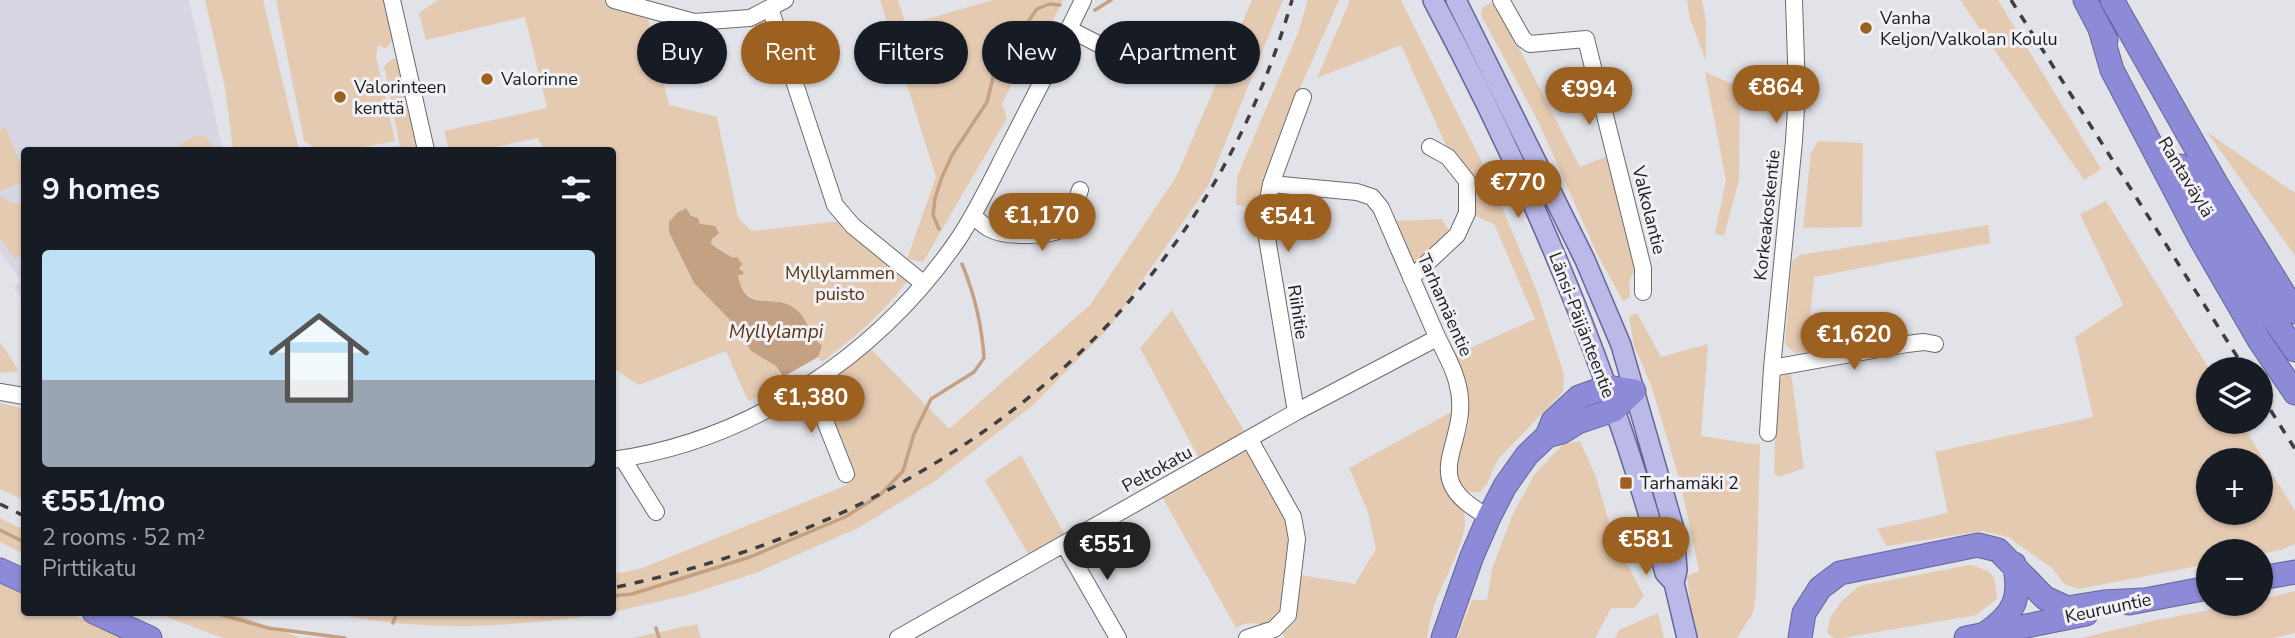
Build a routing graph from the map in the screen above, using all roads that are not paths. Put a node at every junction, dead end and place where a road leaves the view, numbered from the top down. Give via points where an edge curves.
1 (392, 0) edge
2 (614, 0) edge
3 (785, 0) edge
4 (1083, 0) edge
5 (1433, 0) edge
6 (1456, 0) edge
7 (1501, 0) edge
8 (1794, 0) edge
9 (2085, 0) edge
10 (2112, 0) edge
11 (770, 8) junction
12 (1073, 21) edge
13 (2099, 29) junction
14 (1041, 84) edge
15 (1303, 97) dead end
16 (425, 147) edge
17 (1430, 147) dead end
18 (1271, 184) junction
19 (1080, 190) dead end
20 (973, 216) junction
21 (1411, 278) junction
22 (2274, 281) junction
23 (924, 284) junction
24 (1643, 292) dead end
25 (2295, 303) edge
26 (2295, 312) edge
27 (1437, 338) junction
28 (1935, 344) dead end
29 (2295, 350) edge
30 (1772, 368) junction
31 (810, 383) junction
32 (1607, 387) junction
33 (0, 391) edge
34 (1634, 391) junction
35 (2295, 393) edge
36 (21, 395) edge
37 (1614, 410) junction
38 (1296, 412) junction
39 (1768, 433) dead end
40 (1547, 436) junction
41 (1250, 440) junction
42 (618, 460) edge
43 (846, 474) dead end
44 (656, 512) dead end
45 (1489, 517) junction
46 (1064, 544) junction
47 (2014, 564) junction
48 (0, 570) edge
49 (2295, 572) edge
50 (2273, 577) edge
51 (21, 580) edge
52 (1674, 583) junction
53 (2196, 590) edge
54 (2144, 600) junction
55 (2089, 613) junction
56 (103, 616) edge
57 (1976, 636) edge
58 (150, 638) edge
59 (898, 638) edge
60 (1118, 638) edge
61 (1247, 638) edge
62 (1443, 638) edge
63 (1687, 638) edge
64 (1800, 638) edge
65 (2053, 638) edge

1 - 16 street
2 - 11 street via 694,22 750,18
3 - 11 street
4 - 12 street
5 - 32 main road, Länsi-Päijänteentie via 1564,273
6 - 34 main road, Länsi-Päijänteentie via 1585,260 1621,345
7 - 24 street, Valkolantie via 1530,44 1586,39 1643,268
8 - 30 street, Korkeakoskentie via 1797,92
9 - 13 highway, Rantaväylä
10 - 22 highway, Rantaväylä
11 - 23 street via 835,205 853,226
13 - 29 highway, Rantaväylä via 2196,195
13 - 35 highway via 2112,70 2200,238
14 - 20 street
15 - 18 street, Riihitie
17 - 21 street via 1448,157 1467,181 1467,213 1457,235
18 - 21 street, Tarhamäentie via 1372,197
18 - 38 street, Riihitie via 1266,238
19 - 20 street via 1070,219 1058,232 1009,234 991,230
20 - 23 street
21 - 27 street, Tarhamäentie
22 - 25 highway
22 - 26 highway, Rantaväylä
23 - 31 street via 877,332
27 - 38 street, Peltokatu
27 - 45 street, Tarhamäentie via 1458,382 1461,421 1448,466 1449,482 1474,510
28 - 30 street via 1907,344
30 - 39 street, Korkeakoskentie
31 - 42 street via 759,416 691,444
31 - 43 street
32 - 34 highway
32 - 37 main road, Länsi-Päijänteentie
32 - 40 highway via 1579,397 1553,421
33 - 36 street
34 - 37 highway
34 - 52 main road, Länsi-Päijänteentie via 1674,528
37 - 40 highway
37 - 52 main road, Länsi-Päijänteentie via 1665,573
38 - 41 street, Peltokatu
40 - 45 highway via 1527,455
41 - 46 street, Peltokatu
41 - 61 street via 1293,517 1297,539 1287,615 1274,629
42 - 44 street
45 - 62 highway
46 - 59 street, Peltokatu
46 - 60 street
47 - 54 highway via 2045,598 2067,608
47 - 57 highway via 2019,586 2015,602 1998,625
47 - 64 highway via 1998,550 1978,545 1840,573 1820,588 1804,613
48 - 51 highway
49 - 50 highway
52 - 63 main road, Länsi-Päijänteentie
53 - 54 highway, Keuruuntie
54 - 55 highway, Keuruuntie
55 - 57 highway, Keuruuntie
55 - 65 highway
56 - 58 highway

